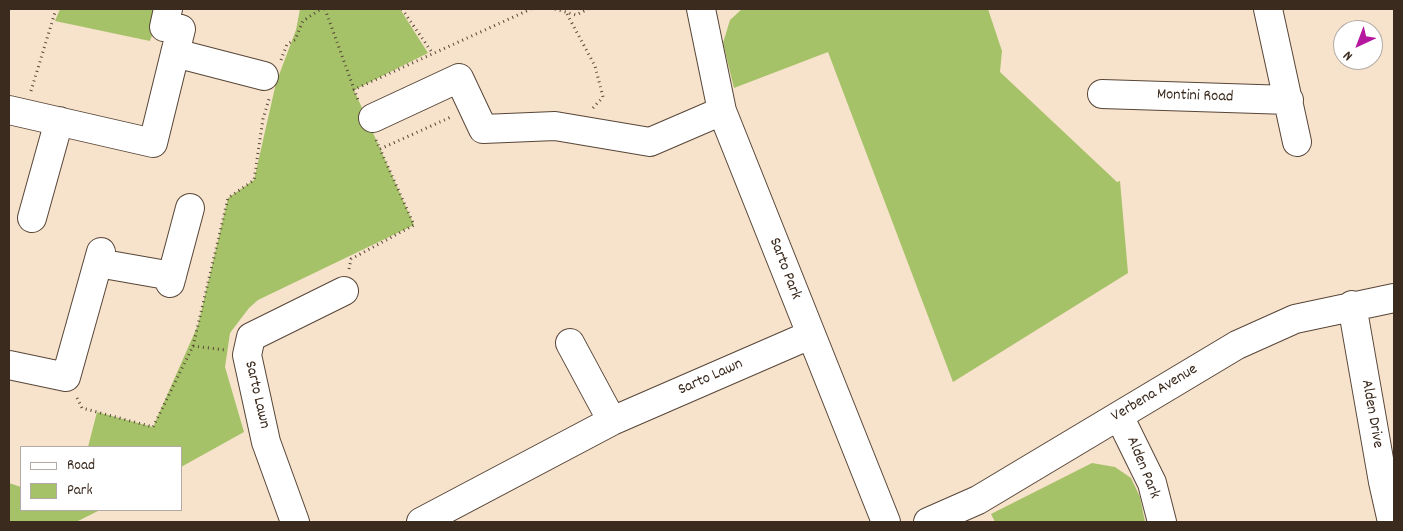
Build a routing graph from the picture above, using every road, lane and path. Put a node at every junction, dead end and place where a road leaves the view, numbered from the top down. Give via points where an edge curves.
1 (56, 9) edge
2 (321, 9) edge
3 (402, 9) edge
4 (531, 9) edge
5 (555, 9) edge
6 (588, 9) edge
7 (701, 9) edge
8 (1268, 9) edge
9 (567, 14) junction
10 (175, 30) edge
11 (433, 54) junction
12 (271, 77) junction
13 (354, 90) dead end
14 (1102, 94) dead end
15 (1289, 100) junction
16 (722, 111) junction
17 (17, 112) edge
18 (372, 118) dead end
19 (59, 121) junction
20 (574, 129) junction
21 (1297, 142) dead end
22 (380, 149) dead end
23 (190, 208) dead end
24 (32, 218) dead end
25 (344, 291) joint
26 (1394, 298) edge
27 (1352, 305) junction
28 (810, 335) junction
29 (570, 343) dead end
30 (193, 346) junction
31 (246, 355) junction
32 (9, 365) edge
33 (66, 377) junction
34 (1119, 416) junction
35 (612, 421) junction
36 (295, 522) edge
37 (422, 522) edge
38 (886, 522) edge
39 (928, 522) edge
40 (1162, 522) edge
41 (1392, 522) edge

1 - 17 path
2 - 12 path via 302,21 295,40 287,44
3 - 11 path
4 - 11 path
5 - 9 path
6 - 9 path via 576,15
7 - 16 street, Sarto Park
8 - 15 street
9 - 20 path via 595,66 602,97
10 - 12 street
10 - 19 street via 153,143
11 - 13 path
12 - 30 path via 254,180 228,198
14 - 15 street, Montini Road
15 - 21 street
16 - 20 street via 650,142
16 - 28 street, Sarto Park
17 - 19 street
18 - 20 street via 459,78 483,129 555,126
19 - 24 street
22 - 25 path via 414,225 350,259
23 - 33 street via 171,280 100,258
25 - 31 street, Sarto Lawn via 251,337
26 - 27 street, Verbena Avenue
27 - 34 street, Verbena Avenue via 1294,319 1237,345
27 - 41 street, Alden Drive via 1382,482
28 - 35 street, Sarto Lawn
28 - 38 street, Sarto Park
29 - 35 street
30 - 31 path
30 - 33 path via 153,428 82,408
31 - 36 street, Sarto Lawn via 266,442
32 - 33 street
34 - 39 street, Verbena Avenue via 978,500
34 - 40 street, Alden Park via 1152,483
35 - 37 street, Sarto Lawn

